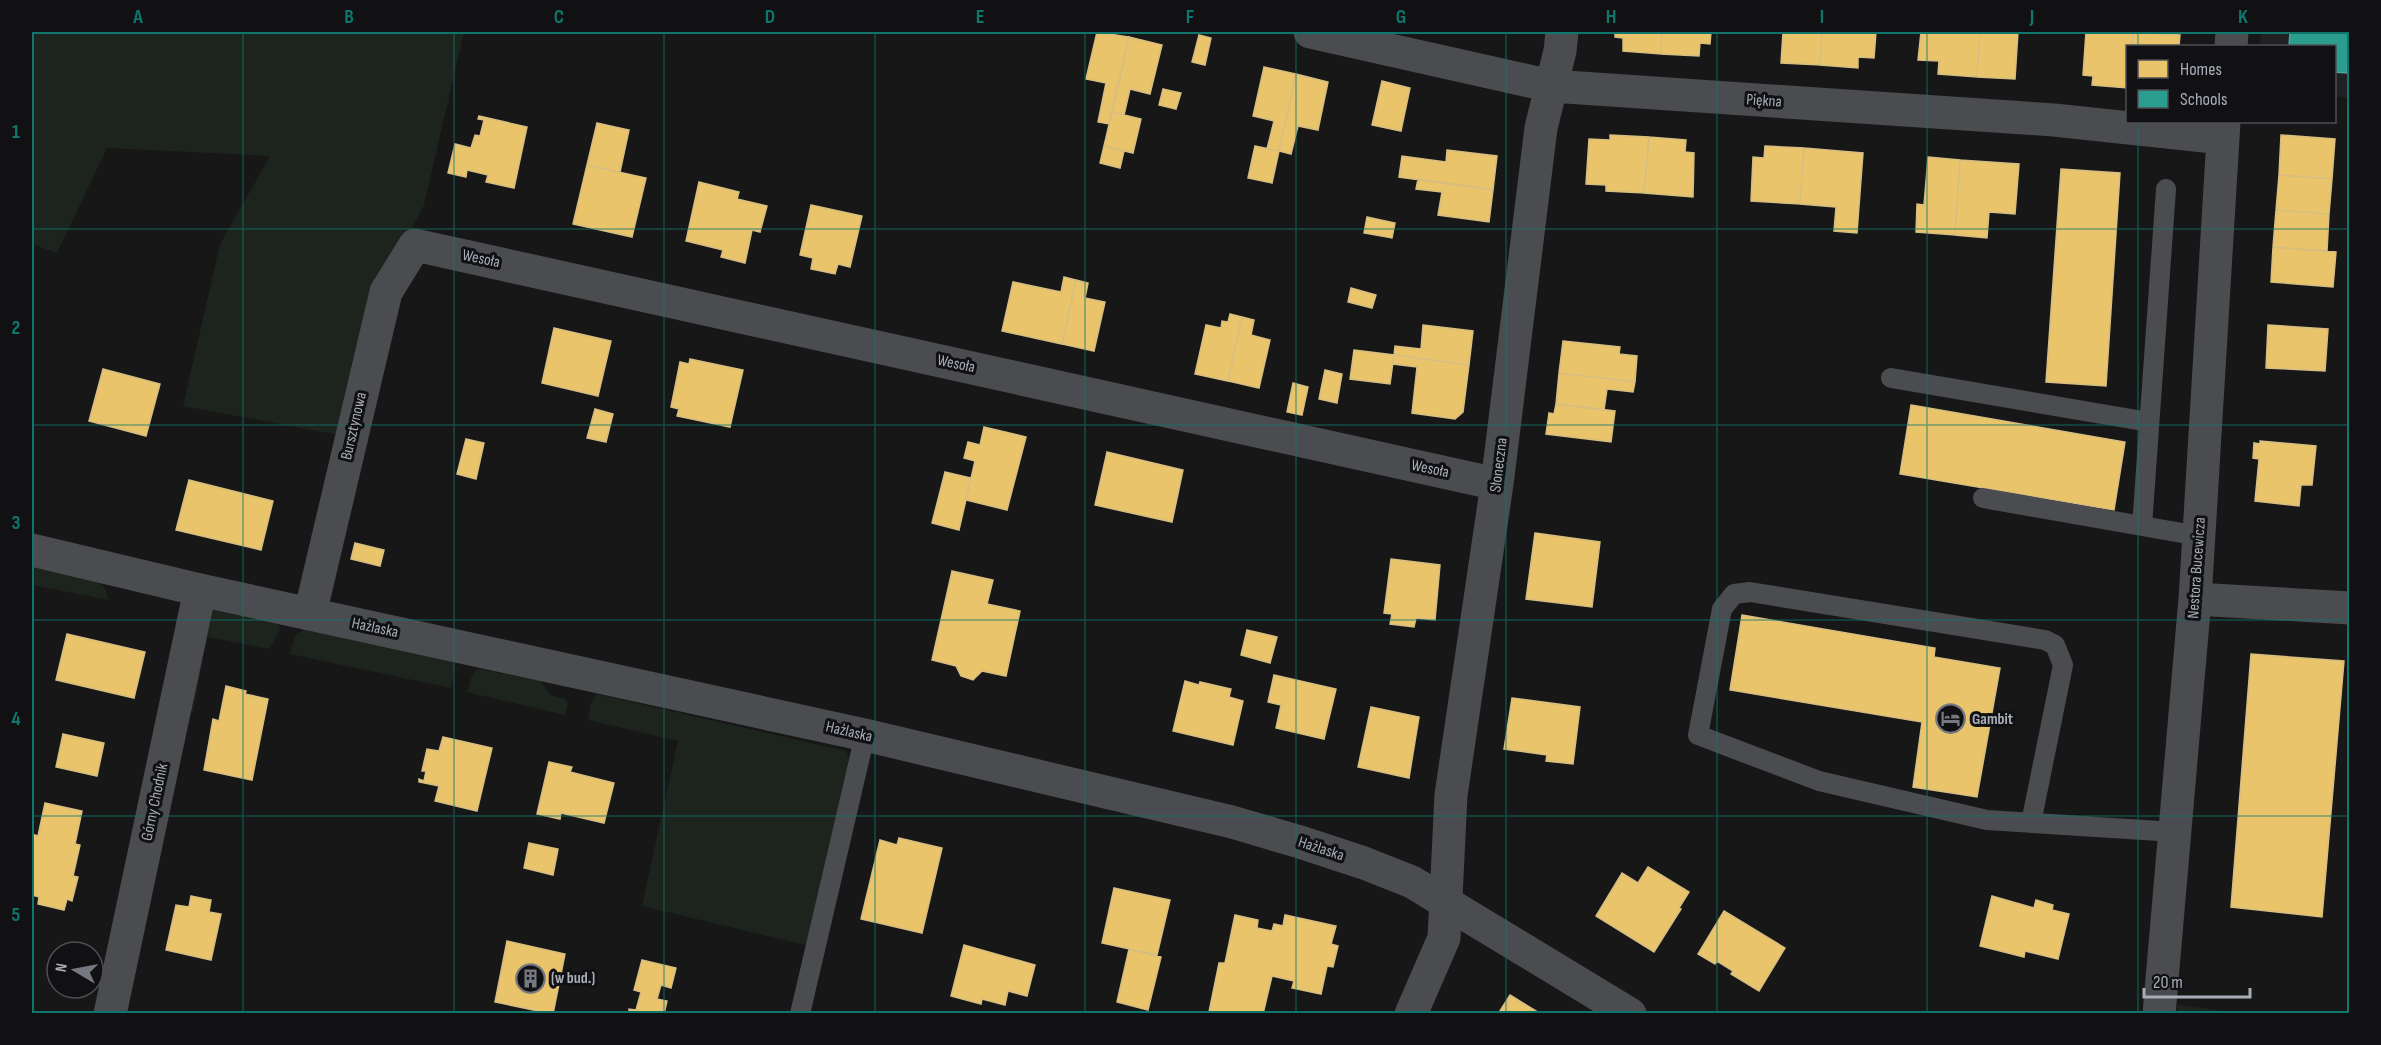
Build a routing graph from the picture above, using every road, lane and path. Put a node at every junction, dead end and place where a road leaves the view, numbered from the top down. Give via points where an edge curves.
1 (1310, 32) edge
2 (1562, 32) edge
3 (1551, 86) junction
4 (2224, 130) edge
5 (2166, 189) dead end
6 (415, 245) joint
7 (1891, 378) dead end
8 (2149, 422) junction
9 (1497, 484) junction
10 (1983, 498) dead end
11 (2142, 526) junction
12 (2199, 536) junction
13 (32, 550) edge
14 (200, 590) junction
15 (2195, 599) junction
16 (2349, 608) edge
17 (310, 614) junction
18 (865, 735) junction
19 (2031, 823) junction
20 (2175, 832) junction
21 (1445, 901) junction
22 (110, 1014) edge
23 (800, 1014) edge
24 (1411, 1014) edge
25 (1630, 1014) edge
26 (2159, 1014) edge

1 - 3 street, Piękna
2 - 3 street, Słoneczna
3 - 4 street, Piękna
3 - 9 street, Słoneczna via 1541,128
4 - 12 street, Nestora Bucewicza
5 - 8 lane
6 - 9 street, Wesoła
6 - 17 street, Bursztynowa via 386,292
7 - 8 lane
8 - 11 lane
9 - 21 street, Słoneczna via 1451,795
10 - 11 lane
11 - 12 lane
12 - 15 street, Nestora Bucewicza
13 - 14 street, Hażlaska
14 - 17 street, Hażlaska
14 - 22 street, Górny Chodnik
15 - 16 street
15 - 20 street, Nestora Bucewicza
17 - 18 street, Hażlaska
18 - 21 street, Hażlaska via 1232,822 1364,863 1412,882
18 - 23 lane
19 - 19 lane via 2063,665 2055,645 2045,640 1750,592 1734,594 1722,609 1698,735 1819,781 1987,820
19 - 20 lane
20 - 26 street, Nestora Bucewicza
21 - 24 street via 1444,938
21 - 25 street, Hażlaska

